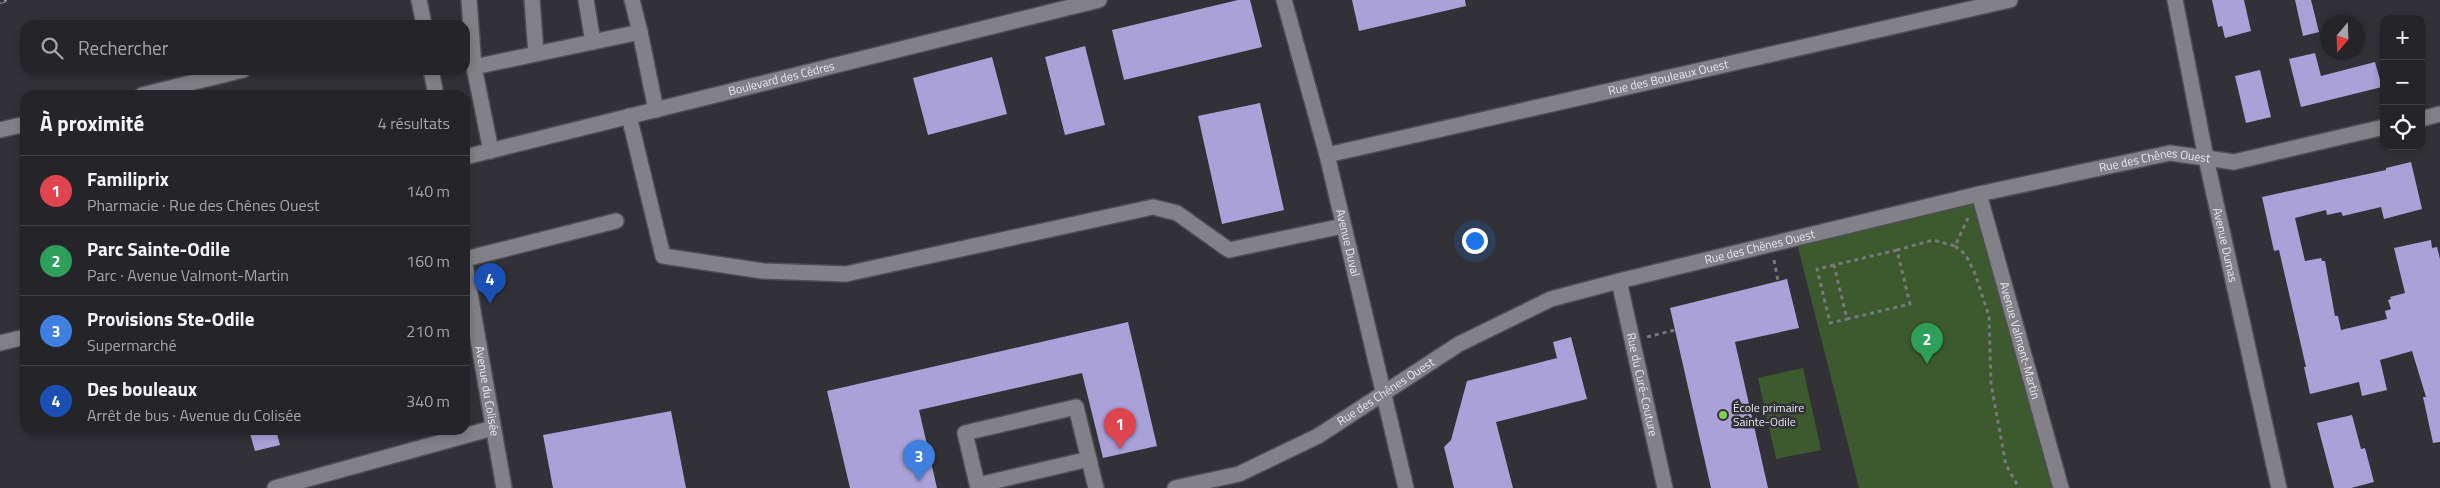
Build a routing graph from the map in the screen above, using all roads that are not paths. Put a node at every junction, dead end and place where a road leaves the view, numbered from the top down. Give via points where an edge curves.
1 (419, 0) edge
2 (469, 0) edge
3 (532, 0) edge
4 (586, 0) edge
5 (632, 0) edge
6 (1099, 0) edge
7 (1284, 0) edge
8 (2010, 0) edge
9 (2174, 0) edge
10 (423, 20) edge
11 (640, 32) junction
12 (593, 42) junction
13 (536, 53) junction
14 (474, 67) junction
15 (223, 75) edge
16 (432, 75) edge
17 (162, 90) edge
18 (435, 90) edge
19 (656, 110) junction
20 (628, 116) junction
21 (2439, 118) edge
22 (2425, 119) edge
23 (20, 125) edge
24 (2380, 129) edge
25 (0, 130) edge
26 (491, 151) junction
27 (1327, 155) junction
28 (470, 156) edge
29 (2206, 158) junction
30 (1979, 194) junction
31 (616, 221) dead end
32 (1344, 226) junction
33 (470, 258) edge
34 (1618, 280) junction
35 (470, 293) edge
36 (20, 338) edge
37 (0, 343) edge
38 (1383, 393) junction
39 (493, 428) junction
40 (470, 434) edge
41 (468, 435) edge
42 (1089, 459) junction
43 (978, 487) edge
44 (275, 488) edge
45 (504, 488) edge
46 (1096, 488) edge
47 (1175, 488) edge
48 (1406, 488) edge
49 (1665, 488) edge
50 (2061, 488) edge
51 (2279, 488) edge

1 - 10 street
2 - 14 street
3 - 13 street
4 - 12 street
5 - 11 street
6 - 19 street, Boulevard des Cèdres
7 - 27 street, Avenue Duval
8 - 27 street, Rue des Bouleaux Ouest
9 - 29 street, Avenue Dumas
11 - 12 street
11 - 19 street
12 - 13 street
13 - 14 street
14 - 26 street
15 - 17 street
16 - 18 street
19 - 20 street, Boulevard des Cèdres
20 - 26 street, Boulevard des Cèdres
20 - 32 street via 663,256 763,271 846,274 1153,207 1177,213 1229,250
21 - 22 street
23 - 25 street
24 - 29 street, Rue des Chênes Ouest via 2234,162
26 - 28 street, Boulevard des Cèdres
27 - 32 street, Avenue Duval
29 - 30 street, Rue des Chênes Ouest via 2170,153
29 - 51 street, Avenue Dumas
30 - 34 street, Rue des Chênes Ouest
30 - 50 street, Avenue Valmont-Martin
31 - 33 street
32 - 38 street, Avenue Duval
34 - 38 street, Rue des Chênes Ouest via 1550,300 1459,344
34 - 49 street, Rue du Curé-Couture
35 - 39 street, Avenue du Colisée
36 - 37 street
38 - 47 street, Rue des Chênes Ouest via 1318,436 1239,474
38 - 48 street, Avenue Duval
39 - 40 street
39 - 45 street, Avenue du Colisée
41 - 44 street
42 - 43 street
42 - 43 street via 1076,407 965,433
42 - 46 street

